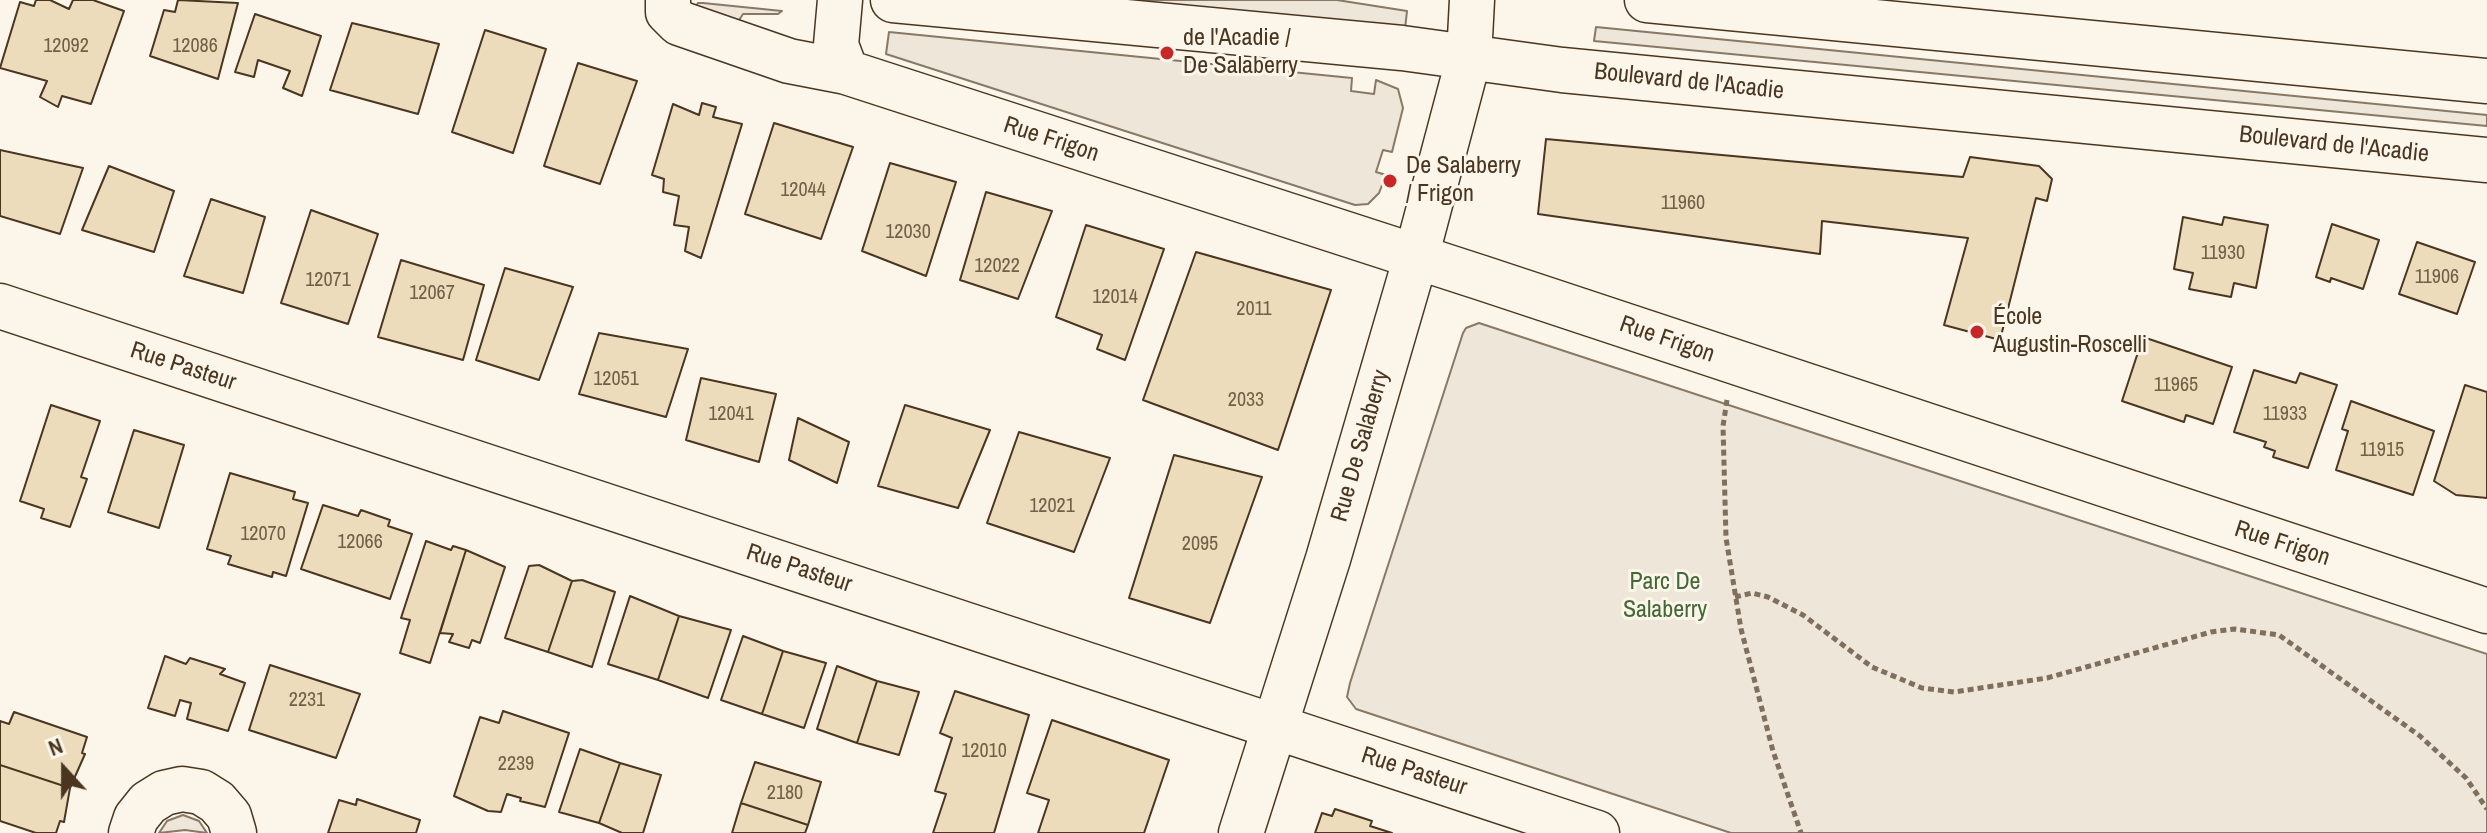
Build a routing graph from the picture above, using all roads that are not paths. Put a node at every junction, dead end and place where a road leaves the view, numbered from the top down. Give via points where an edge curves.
1 (668, 0) edge
2 (840, 0) edge
3 (893, 0) edge
4 (1472, 0) edge
5 (1502, 0) edge
6 (1647, 0) edge
7 (1469, 57) junction
8 (846, 72) junction
9 (2487, 81) edge
10 (2487, 160) edge
11 (1416, 257) junction
12 (0, 306) edge
13 (2487, 611) edge
14 (1277, 725) junction
15 (131, 833) edge
16 (234, 833) edge
17 (1241, 833) edge
18 (1597, 833) edge

1 - 8 street, Rue Frigon via 668,12 679,23 789,61
2 - 8 street via 836,45
3 - 7 street, Boulevard de l'Acadie
4 - 7 street, Rue De Salaberry
5 - 7 street, Rue De Salaberry
6 - 9 street
7 - 10 street, Boulevard de l'Acadie
7 - 11 street, Rue De Salaberry
8 - 11 street, Rue Frigon
11 - 13 street, Rue Frigon
11 - 14 street, Rue De Salaberry
12 - 14 street, Rue Pasteur
14 - 17 street, Rue De Salaberry
14 - 18 street, Rue Pasteur
15 - 16 street via 148,803 182,789 217,802

